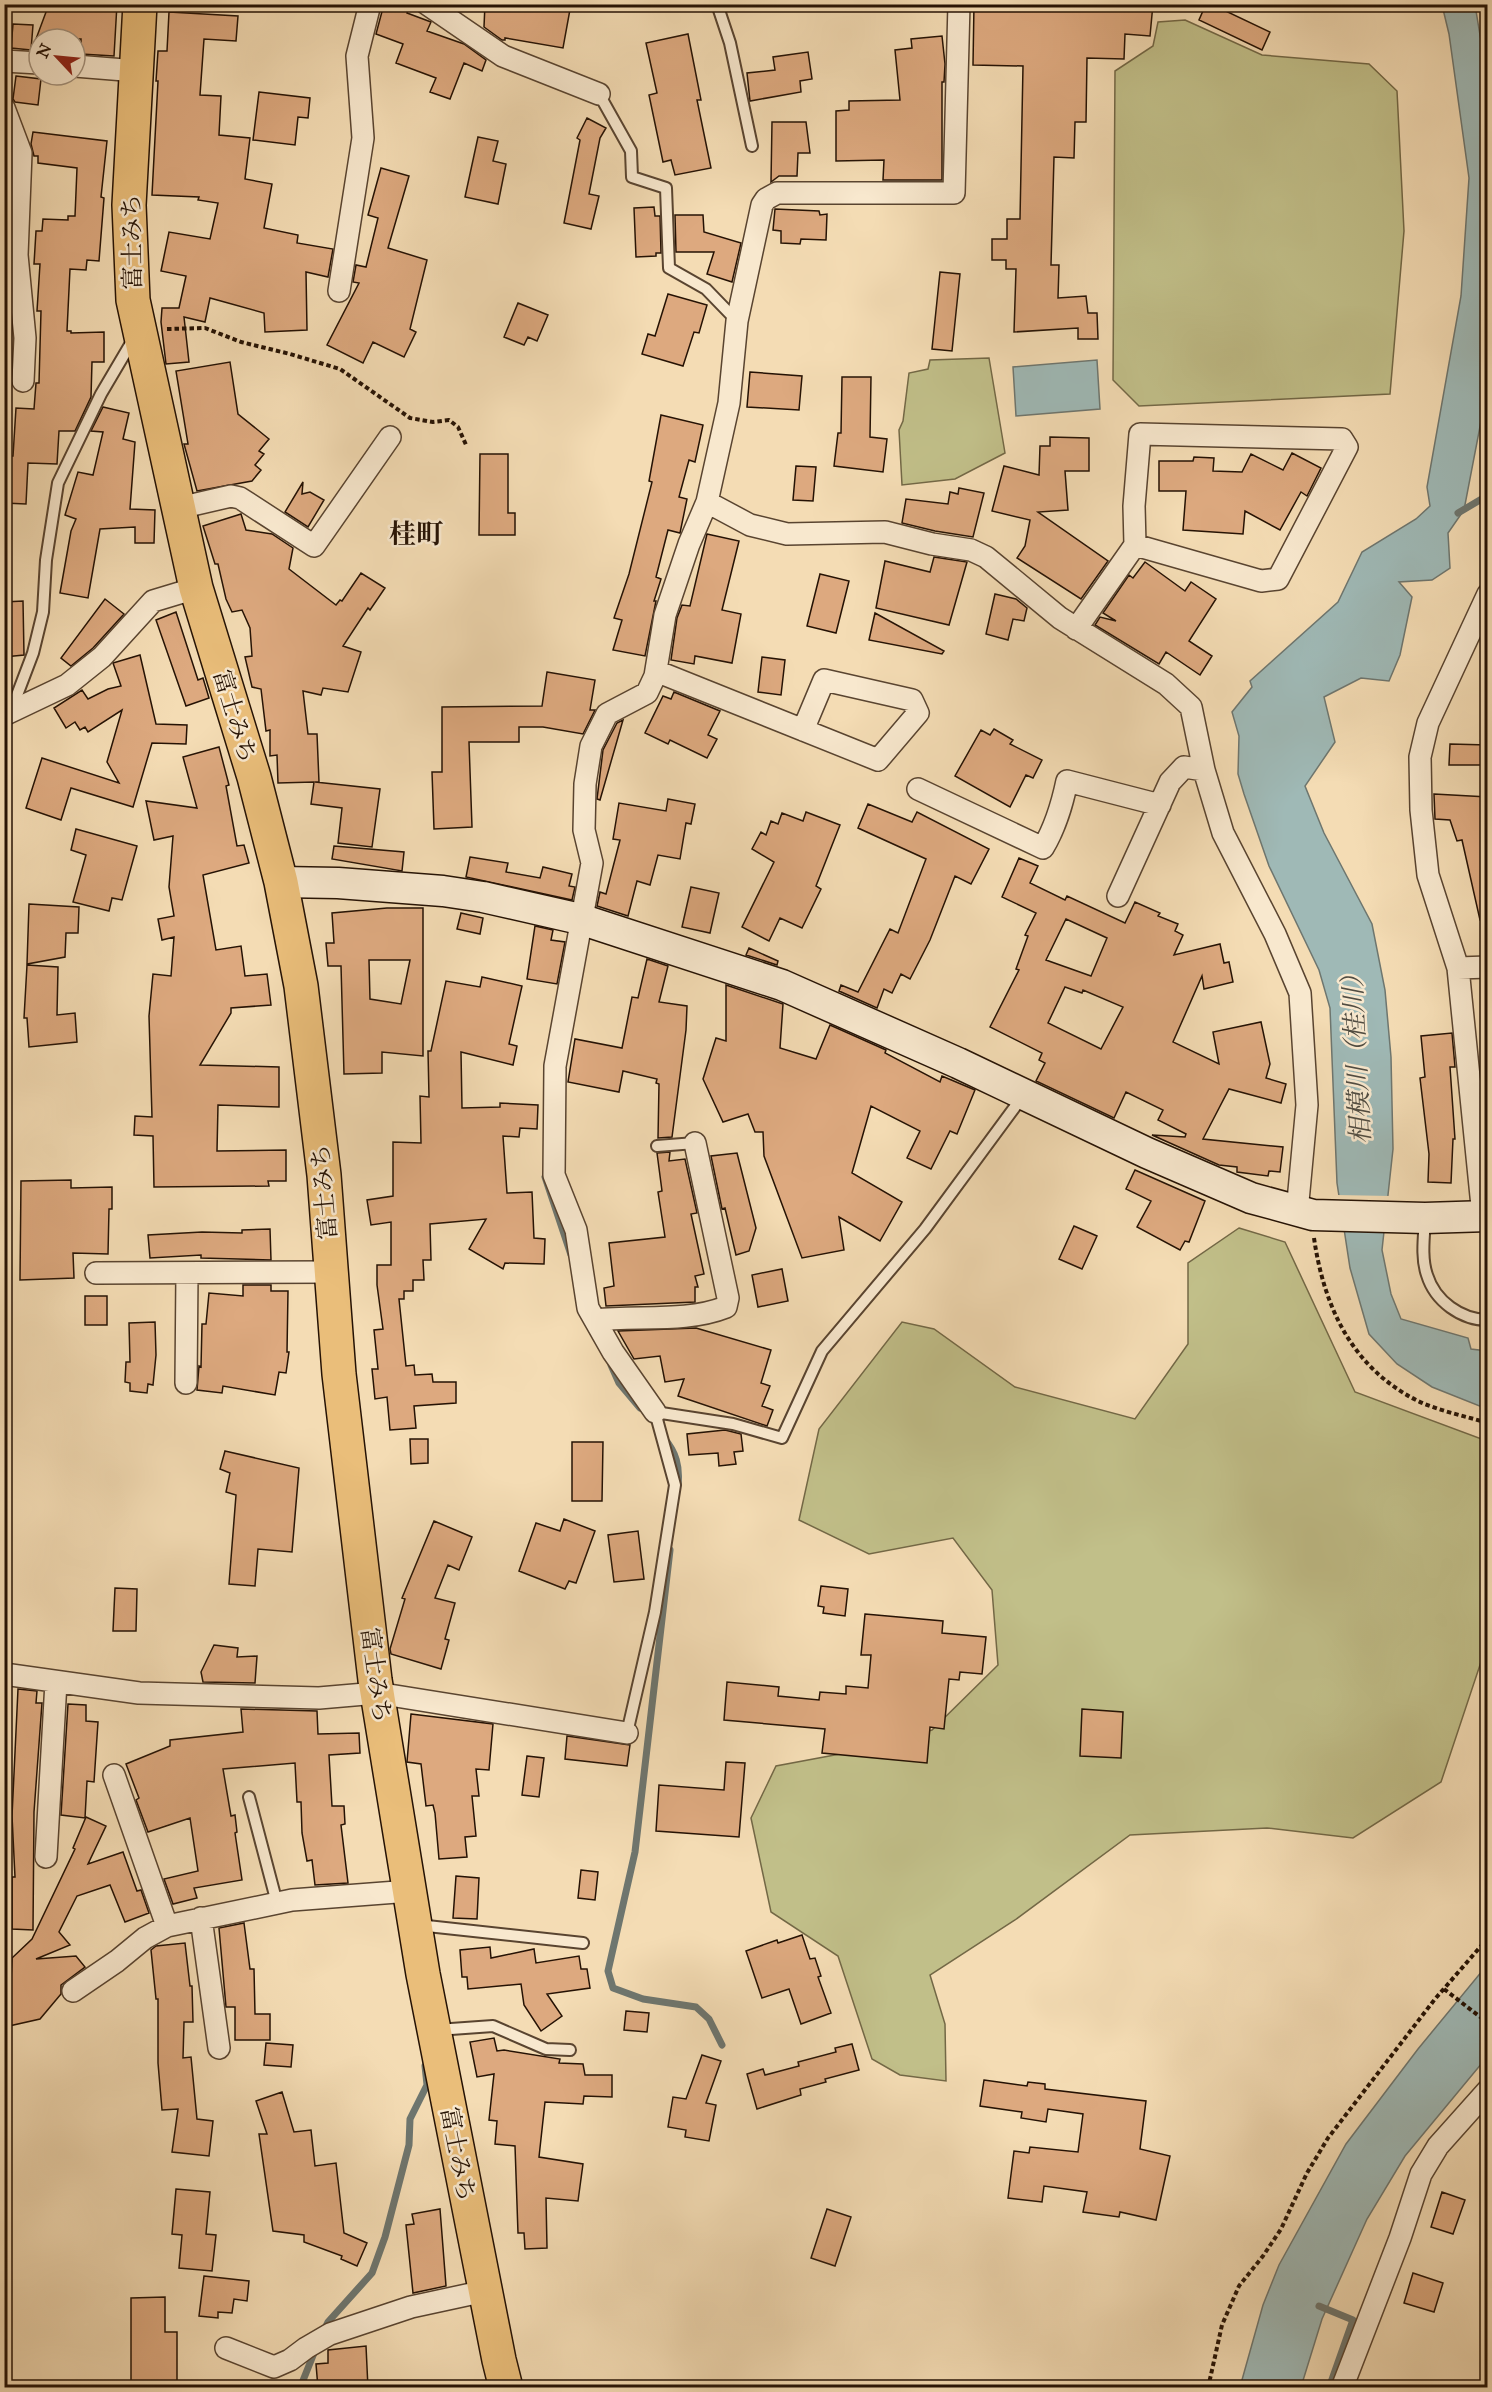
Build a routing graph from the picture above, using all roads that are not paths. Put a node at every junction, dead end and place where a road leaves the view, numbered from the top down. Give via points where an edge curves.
1 (140, 4) edge
2 (370, 4) edge
3 (427, 4) edge
4 (717, 4) edge
5 (960, 4) edge
6 (4, 61) edge
7 (27, 62) edge
8 (87, 67) edge
9 (137, 71) junction
10 (599, 94) joint
11 (4, 108) edge
12 (752, 146) dead end
13 (339, 291) dead end
14 (737, 321) junction
15 (139, 330) junction
16 (23, 381) dead end
17 (390, 436) dead end
18 (707, 502) junction
19 (179, 508) junction
20 (1135, 544) junction
21 (196, 588) junction
22 (1487, 597) edge
23 (1076, 629) junction
24 (656, 671) junction
25 (7, 715) edge
26 (803, 730) junction
27 (1204, 770) junction
28 (918, 789) dead end
29 (1160, 805) junction
30 (281, 882) junction
31 (1118, 896) dead end
32 (580, 919) junction
33 (1488, 967) edge
34 (1458, 968) junction
35 (1025, 1094) junction
36 (695, 1143) joint
37 (657, 1146) dead end
38 (1311, 1214) junction
39 (1485, 1216) edge
40 (1420, 1218) junction
41 (332, 1272) junction
42 (187, 1273) junction
43 (96, 1274) dead end
44 (595, 1320) junction
45 (1488, 1320) edge
46 (186, 1383) dead end
47 (655, 1412) junction
48 (4, 1674) edge
49 (56, 1682) junction
50 (377, 1693) junction
51 (627, 1733) joint
52 (114, 1775) dead end
53 (249, 1797) dead end
54 (46, 1857) dead end
55 (410, 1891) junction
56 (277, 1903) junction
57 (201, 1918) junction
58 (415, 1924) junction
59 (168, 1926) junction
60 (583, 1943) dead end
61 (73, 1991) dead end
62 (434, 2030) junction
63 (219, 2048) dead end
64 (570, 2050) dead end
65 (1488, 2090) edge
66 (485, 2290) junction
67 (226, 2348) dead end
68 (506, 2388) edge
69 (1342, 2388) edge

1 - 9 highway, 富士みち
2 - 13 street via 357,56 363,138
3 - 10 street via 502,56
4 - 12 lane via 730,43
5 - 14 street via 954,193 777,193 766,199
6 - 7 street
8 - 9 street
9 - 15 highway, 富士みち via 129,206 133,300
10 - 14 lane via 631,151 632,177 666,188 669,268 706,289
11 - 16 street via 21,153 17,255 25,338
14 - 18 street via 729,403
15 - 19 highway, 富士みち
15 - 25 lane via 101,394 58,483 46,560 43,612 33,653
17 - 19 street via 314,546 240,498 231,496
18 - 23 street via 750,525 787,534 885,532 971,550 986,557
18 - 24 street via 665,615
19 - 21 highway, 富士みち
20 - 20 street via 1140,434 1342,439 1347,447 1278,579 1260,581
20 - 23 street
21 - 25 street via 153,602 102,657 67,685
21 - 30 highway, 富士みち via 254,777
22 - 34 street via 1428,723 1420,757 1428,875
23 - 27 street via 1166,684 1191,707
24 - 26 street
24 - 32 street via 647,693 607,714 591,746 584,830 591,863
26 - 26 street via 878,760 918,713 912,700 824,680
27 - 29 street via 1184,767 1170,782
27 - 38 street via 1223,833 1275,934 1300,993
28 - 29 street via 1043,848 1058,817 1067,781
29 - 31 street
30 - 32 main road via 443,891
30 - 41 highway, 富士みち via 301,986
32 - 35 main road via 782,986
32 - 44 street via 555,1066 554,1175 576,1230 588,1308
33 - 34 street
34 - 39 street
35 - 38 main road via 1251,1198
35 - 47 lane via 925,1229 822,1351 782,1438 734,1424
36 - 37 lane
36 - 44 street via 728,1298 726,1307 678,1316
38 - 40 main road
39 - 40 main road
40 - 45 lane via 1427,1276 1441,1299 1471,1319
41 - 42 street
41 - 50 highway, 富士みち via 339,1374
42 - 43 street
42 - 46 street
44 - 47 street
47 - 51 lane via 675,1485 655,1612
48 - 49 street
49 - 50 street via 139,1693 319,1698
49 - 54 street
50 - 51 street
50 - 55 highway, 富士みち
52 - 59 street
53 - 56 lane
55 - 56 street
55 - 58 highway, 富士みち
56 - 57 street
57 - 59 street
57 - 63 street
58 - 60 lane
58 - 62 highway, 富士みち
59 - 61 street via 145,1938
62 - 64 lane via 493,2026 546,2049
62 - 66 highway, 富士みち
65 - 69 street via 1438,2146 1421,2174
66 - 67 street via 411,2307 330,2334 274,2367
66 - 68 highway, 富士みち

